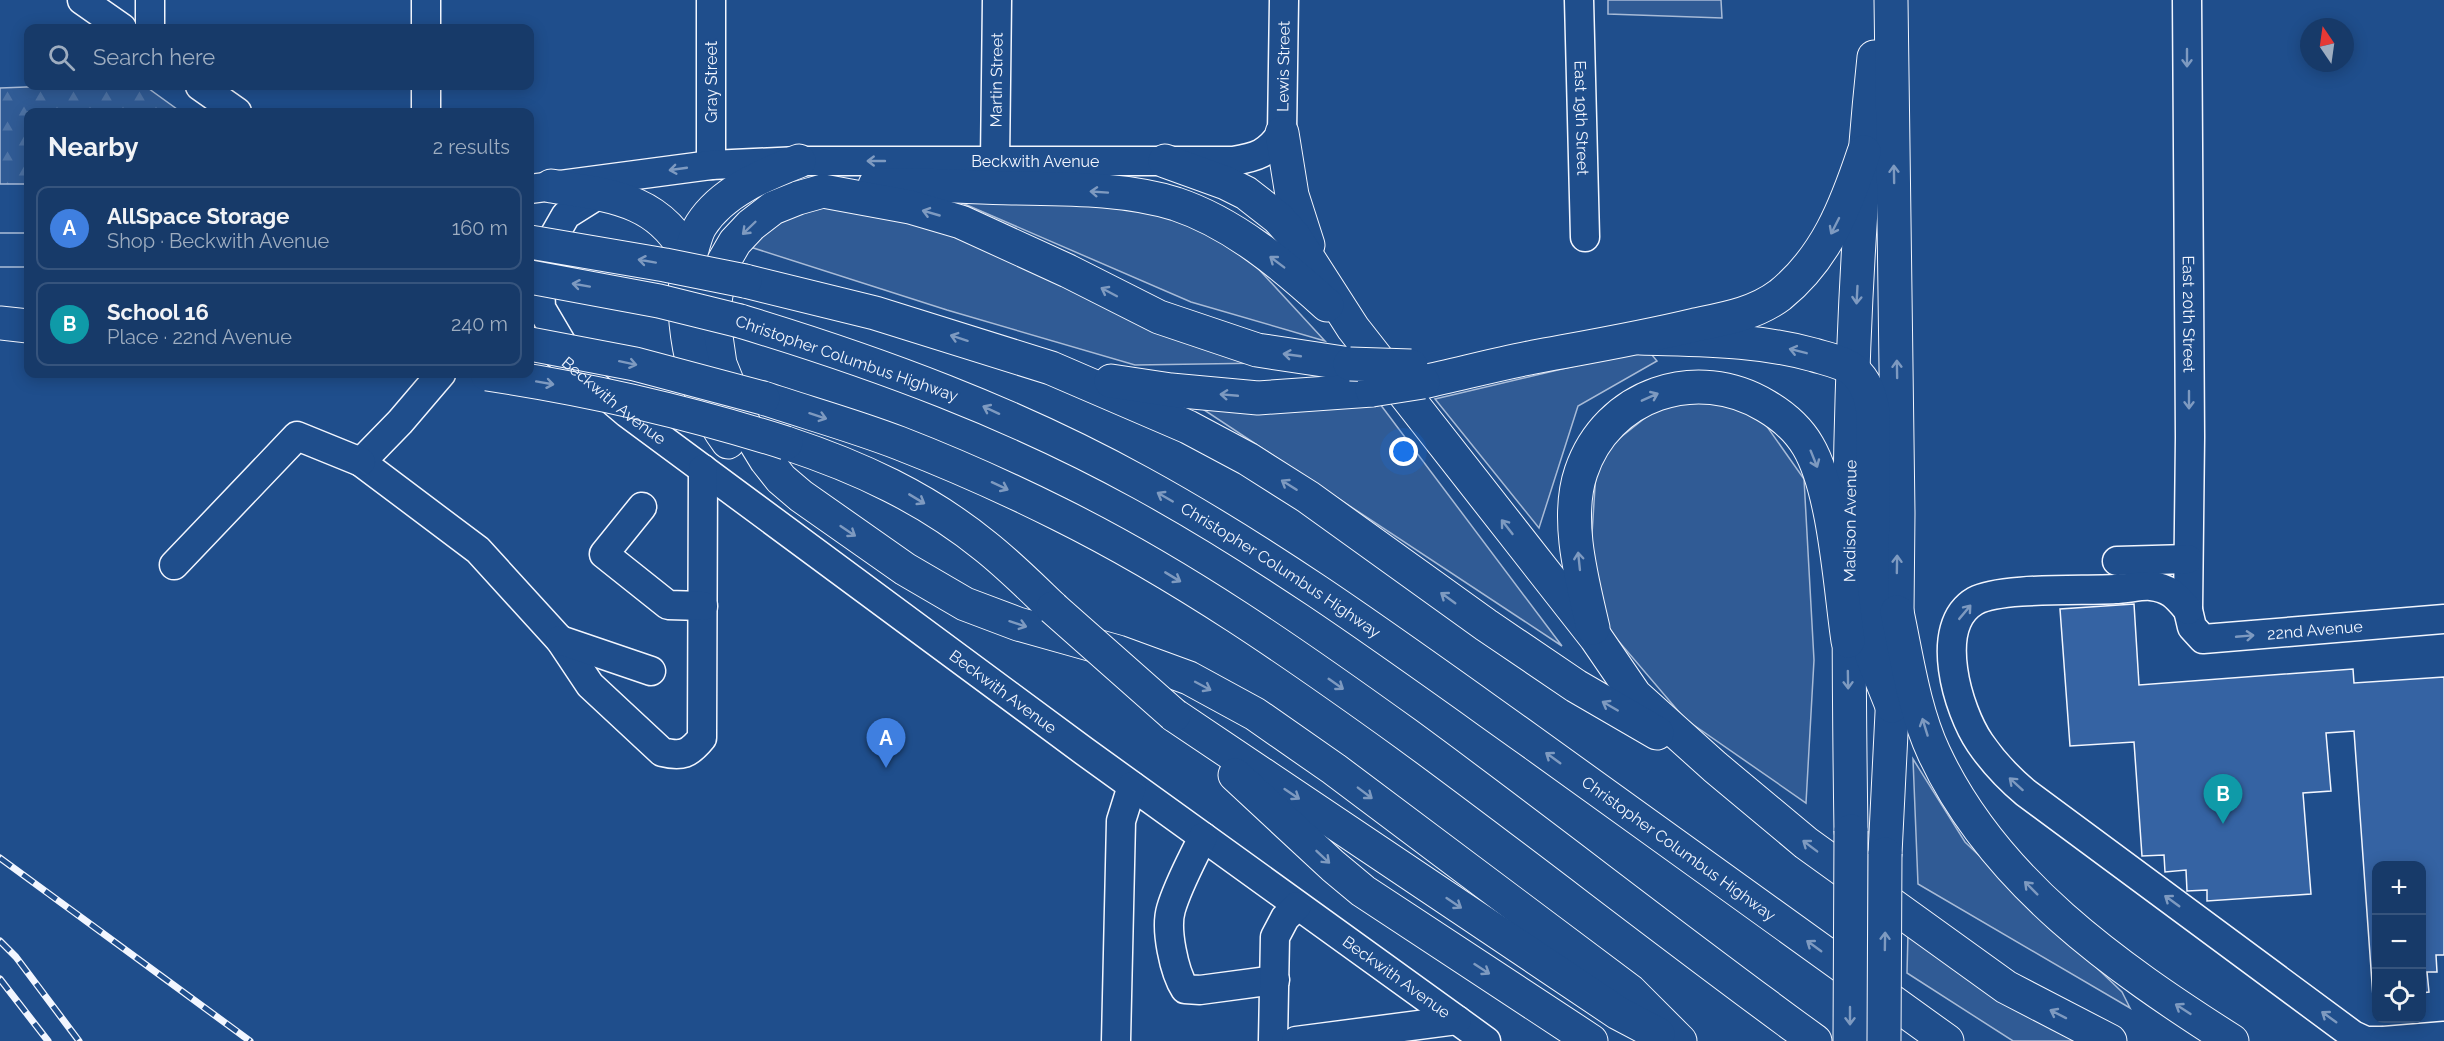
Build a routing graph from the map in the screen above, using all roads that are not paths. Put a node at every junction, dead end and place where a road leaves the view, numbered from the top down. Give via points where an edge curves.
1 (82, 0) edge
2 (150, 0) edge
3 (426, 0) edge
4 (711, 0) edge
5 (997, 0) edge
6 (1284, 0) edge
7 (1579, 0) edge
8 (1880, 0) edge
9 (1891, 0) edge
10 (2187, 0) edge
11 (116, 24) edge
12 (150, 24) edge
13 (426, 24) edge
14 (206, 90) edge
15 (426, 90) edge
16 (231, 108) edge
17 (426, 108) edge
18 (1282, 133) junction
19 (1864, 152) junction
20 (799, 161) junction
21 (995, 161) junction
22 (1166, 161) junction
23 (711, 165) junction
24 (540, 188) edge
25 (823, 191) junction
26 (601, 194) junction
27 (1585, 237) dead end
28 (534, 243) edge
29 (0, 250) edge
30 (24, 250) edge
31 (689, 259) junction
32 (1313, 261) junction
33 (534, 278) edge
34 (0, 315) edge
35 (24, 315) edge
36 (0, 323) edge
37 (24, 326) edge
38 (1353, 328) junction
39 (534, 334) edge
40 (1640, 338) junction
41 (534, 345) edge
42 (1051, 368) junction
43 (1852, 370) junction
44 (578, 372) junction
45 (1417, 374) junction
46 (438, 378) edge
47 (512, 378) edge
48 (361, 462) junction
49 (703, 469) junction
50 (801, 496) junction
51 (642, 507) dead end
52 (2188, 559) junction
53 (2117, 561) dead end
54 (174, 565) dead end
55 (703, 606) junction
56 (1897, 612) junction
57 (2190, 618) junction
58 (2444, 619) edge
59 (1596, 638) junction
60 (560, 640) junction
61 (1848, 641) junction
62 (651, 671) dead end
63 (1892, 706) junction
64 (1174, 715) junction
65 (1715, 767) junction
66 (1132, 786) junction
67 (1203, 837) junction
68 (1297, 906) junction
69 (1275, 980) junction
70 (1457, 1020) junction
71 (2444, 1036) edge
72 (1116, 1041) edge
73 (1273, 1041) edge
74 (1296, 1041) edge
75 (1486, 1041) edge
76 (1592, 1041) edge
77 (1671, 1041) edge
78 (1680, 1041) edge
79 (1815, 1041) edge
80 (1850, 1041) edge
81 (1884, 1041) edge
82 (1947, 1041) edge
83 (2110, 1041) edge
84 (2232, 1041) edge
85 (2382, 1041) edge

1 - 11 street
2 - 12 street
3 - 13 street
4 - 23 street, Gray Street
5 - 21 street, Martin Street
6 - 18 street, Lewis Street
7 - 27 street, East 19th Street
8 - 19 main road, Madison Avenue
56 -> 9 main road
10 -> 52 street, East 20th Street
14 - 16 street
15 - 17 street
18 - 22 street, Beckwith Avenue via 1266,152 1254,157 1233,161
18 - 32 main road via 1292,195
19 -> 40 main road via 1848,199 1827,242 1814,262 1778,296 1748,313
19 -> 43 main road, Madison Avenue
21 -> 20 street, Beckwith Avenue
20 - 23 street, Beckwith Avenue
20 - 31 main road via 722,201 699,227
21 - 22 street, Beckwith Avenue
22 - 32 main road via 1246,193 1278,218
23 -> 24 street, Beckwith Avenue
24 - 26 main road
38 -> 25 main road via 1250,242 1203,216 1151,198 1063,189 886,184
45 -> 25 main road, bridge via 1257,350 1159,316 961,222 910,207
25 -> 50 main road via 773,208 735,242 724,261 713,316 720,364 744,424 766,460
26 - 31 main road via 619,198 658,217 681,242
26 - 44 street via 566,215 538,262 541,308
42 -> 28 main road, bridge via 885,316 746,281
29 - 30 main road
31 - 50 main road via 684,295 693,360 719,430 751,465
32 - 38 main road
82 -> 33 main road, Christopher Columbus Highway, bridge via 1405,652 1293,575 1121,472 980,405 894,371 740,321
34 - 35 main road
36 - 37 main road
59 -> 38 main road
39 - 44 street, Beckwith Avenue
43 -> 40 main road via 1833,360 1782,347 1738,341
40 - 45 main road
41 -> 79 main road, bridge via 635,364 763,398 897,442 1070,520 1219,605 1293,654
45 -> 42 main road, bridge via 1372,390 1258,398 1171,390
65 -> 42 main road via 1576,686 1248,459 1188,427
43 - 61 main road, Madison Avenue
43 - 63 main road via 1869,389 1873,411 1872,656
44 - 49 street, Beckwith Avenue
46 - 48 street
47 -> 64 main road, bridge via 661,406 864,471 916,498 986,546
48 - 54 street via 297,436
48 - 60 street via 477,550
49 - 55 street
49 - 66 street, Beckwith Avenue
50 -> 78 main road via 905,570 965,604 1189,678 1255,714 1630,992
51 - 55 street via 604,555 668,605
52 - 53 street
52 - 57 street, East 20th Street
55 - 60 street via 702,738 692,751 675,756 662,752 590,685
56 - 63 main road
84 -> 56 main road via 2101,951 2057,914 1994,848 1960,802 1934,752 1916,698
57 -> 58 street, 22nd Avenue via 2203,639
85 -> 57 street via 2366,1041 2353,1035 2026,793 2000,770 1966,714 1956,685 1953,634 1960,615 1974,602 1990,595 2151,586 2173,592
59 -> 61 main road via 1581,580 1574,515 1575,495 1589,451 1604,430 1641,401 1683,386 1704,385 1750,396 1794,427 1807,444 1831,524
59 - 65 main road via 1635,695
60 - 62 street
61 -> 80 main road, Madison Avenue, bridge
81 -> 63 main road, bridge
64 -> 76 main road via 1363,891
64 -> 77 main road via 1618,1013
83 -> 65 main road via 2006,987 1806,843
66 - 67 street, Beckwith Avenue
66 - 72 street via 1121,821
67 - 68 street, Beckwith Avenue
67 - 69 street via 1170,911 1176,975 1185,989 1200,990
68 - 69 street via 1275,937
68 - 70 street, Beckwith Avenue
69 - 73 street
70 - 74 street
70 - 75 street, Beckwith Avenue
71 - 85 street

